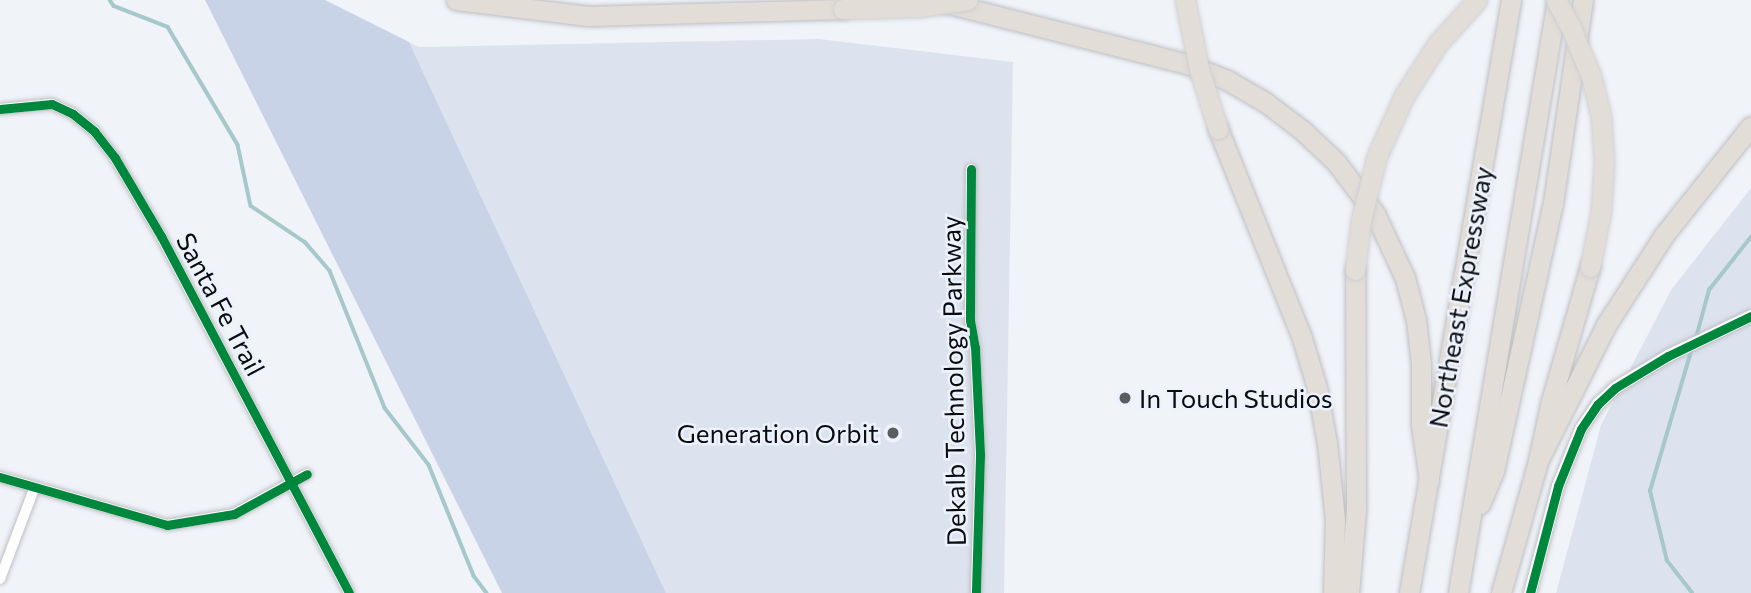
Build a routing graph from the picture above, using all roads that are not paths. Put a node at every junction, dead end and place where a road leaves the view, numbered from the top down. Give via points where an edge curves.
1 (456, 0) edge
2 (935, 0) edge
3 (968, 0) edge
4 (1185, 0) edge
5 (1477, 0) edge
6 (1511, 0) edge
7 (1556, 0) edge
8 (1583, 0) edge
9 (0, 109) edge
10 (1751, 125) edge
11 (971, 169) dead end
12 (1751, 316) edge
13 (1538, 461) junction
14 (307, 474) dead end
15 (0, 477) edge
16 (1429, 480) junction
17 (291, 483) junction
18 (34, 489) junction
19 (1467, 534) junction
20 (0, 579) edge
21 (349, 593) edge
22 (976, 593) edge
23 (1334, 593) edge
24 (1349, 593) edge
25 (1409, 593) edge
26 (1458, 593) edge
27 (1501, 593) edge
28 (1530, 593) edge

1 - 3 highway, bridge via 588,16 919,7
2 - 16 highway via 1191,65 1265,102 1336,162 1375,214 1405,278 1422,364 1421,425
4 - 23 highway, bridge via 1199,69 1218,129 1302,338 1317,388 1335,519
5 - 24 highway, bridge via 1438,43 1404,96 1377,156 1361,220 1355,270 1356,509
6 - 16 highway, Northeast Expressway
7 - 13 highway, bridge via 1591,76 1601,116 1604,163 1590,267 1550,401
7 - 19 highway, Northeast Expressway
8 - 19 highway via 1553,203 1494,471
9 - 17 street, Santa Fe Trail via 52,104 73,114 101,140 161,236
10 - 13 highway via 1664,235 1606,325
11 - 22 street, Dekalb Technology Parkway via 970,320 980,456
12 - 28 street via 1615,388 1581,429 1558,486
13 - 27 highway
14 - 17 street
15 - 18 street
16 - 25 highway, Northeast Expressway
17 - 18 street via 234,514 167,526
17 - 21 street, Santa Fe Trail
18 - 20 street
19 - 26 highway, Northeast Expressway

